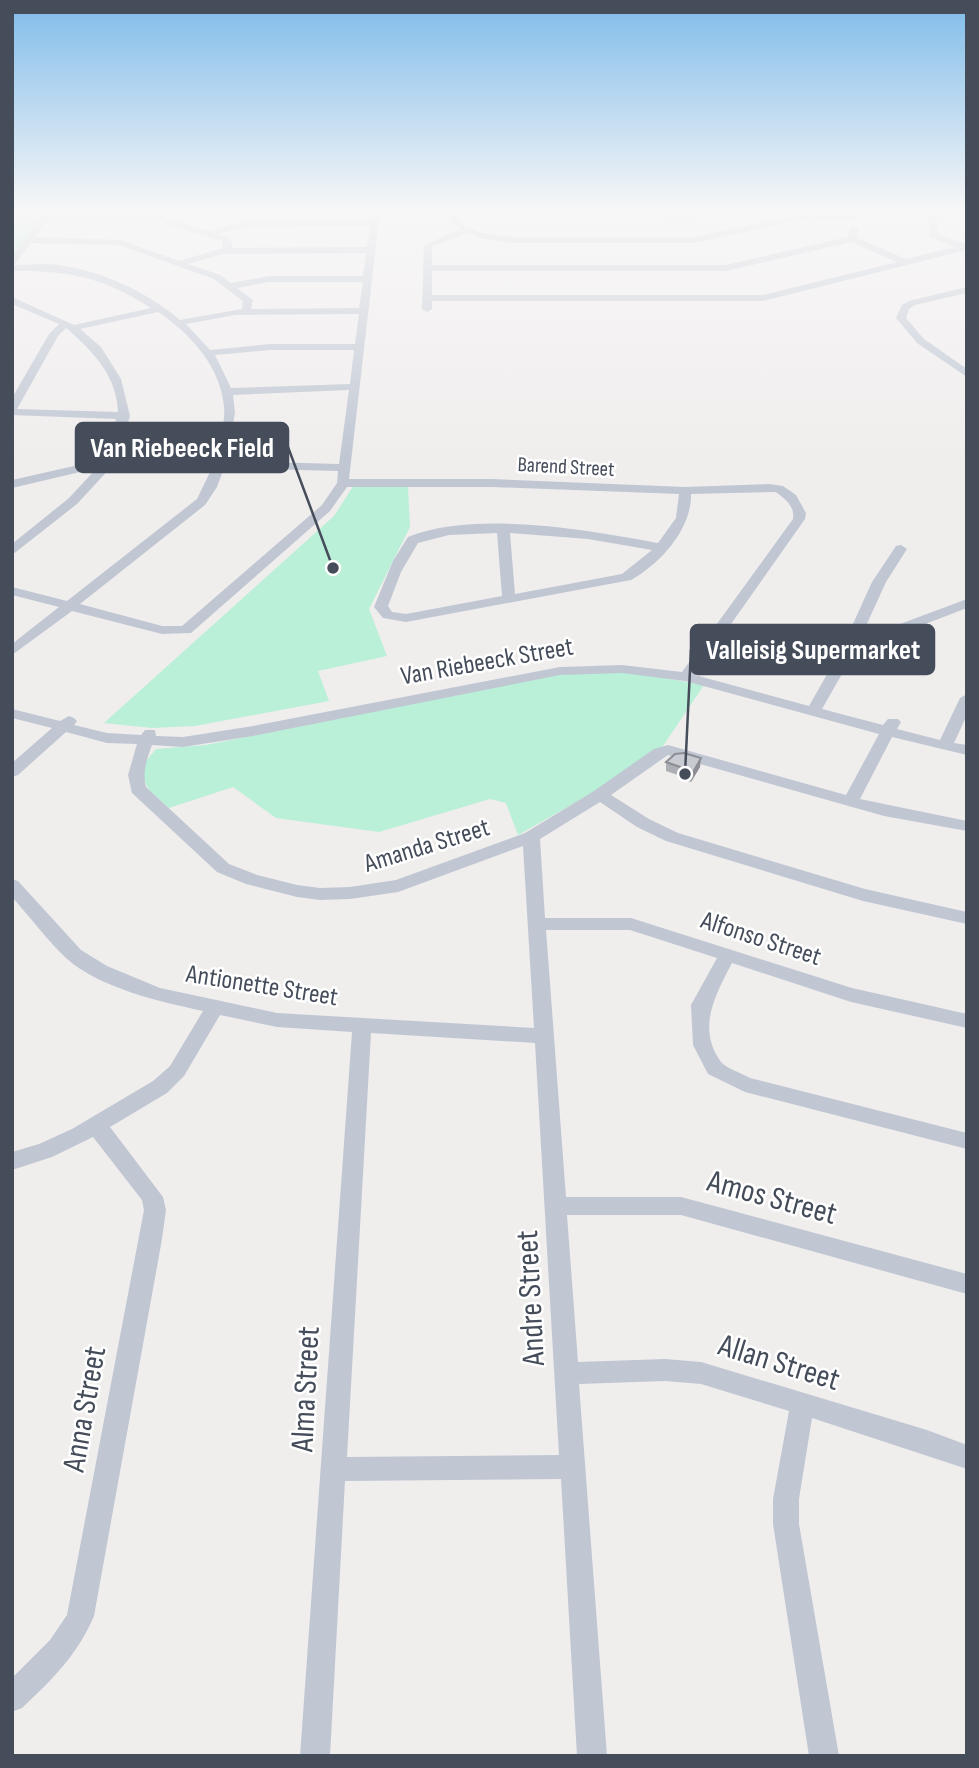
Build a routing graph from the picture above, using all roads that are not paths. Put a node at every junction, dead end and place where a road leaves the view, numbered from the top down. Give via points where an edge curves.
1 (131, 293) edge
2 (238, 293) edge
3 (366, 293) edge
4 (427, 293) edge
5 (494, 293) edge
6 (718, 293) edge
7 (787, 293) edge
8 (956, 293) edge
9 (427, 298) junction
10 (12, 300) edge
11 (160, 309) junction
12 (427, 309) dead end
13 (246, 312) junction
14 (363, 312) junction
15 (178, 323) junction
16 (69, 325) junction
17 (360, 347) junction
18 (207, 353) junction
19 (967, 374) edge
20 (355, 387) junction
21 (226, 392) junction
22 (12, 410) edge
23 (124, 416) junction
24 (110, 461) junction
25 (219, 464) junction
26 (346, 468) junction
27 (54, 474) junction
28 (343, 483) junction
29 (12, 484) edge
30 (86, 489) junction
31 (685, 491) junction
32 (503, 531) junction
33 (659, 547) junction
34 (901, 549) dead end
35 (12, 551) edge
36 (12, 590) edge
37 (509, 599) junction
38 (967, 603) edge
39 (71, 606) junction
40 (849, 648) junction
41 (12, 651) edge
42 (689, 673) junction
43 (967, 698) edge
44 (12, 704) edge
45 (815, 706) junction
46 (12, 713) edge
47 (66, 724) junction
48 (890, 727) junction
49 (148, 737) junction
50 (967, 738) edge
51 (948, 741) junction
52 (967, 750) edge
53 (12, 772) edge
54 (600, 795) junction
55 (850, 802) junction
56 (967, 826) edge
57 (531, 837) junction
58 (12, 885) edge
59 (967, 918) edge
60 (538, 923) junction
61 (727, 956) junction
62 (214, 1009) junction
63 (967, 1021) edge
64 (362, 1027) junction
65 (544, 1037) junction
66 (96, 1125) junction
67 (967, 1141) edge
68 (12, 1160) edge
69 (557, 1206) junction
70 (967, 1284) edge
71 (566, 1373) junction
72 (802, 1404) junction
73 (967, 1457) edge
74 (574, 1467) junction
75 (335, 1469) junction
76 (12, 1698) edge
77 (315, 1756) edge
78 (592, 1756) edge
79 (824, 1756) edge

1 - 11 street
2 - 13 street via 248,300
3 - 14 street
4 - 9 street
5 - 9 street
6 - 7 street via 769,297
8 - 19 street via 905,307 902,321
9 - 12 street
10 - 16 street
11 - 15 street
11 - 16 street
13 - 14 street
13 - 15 street
14 - 17 street
15 - 18 street
16 - 22 street via 54,334
16 - 23 street via 111,368 122,395
17 - 18 street via 265,347
17 - 20 street
18 - 21 street
20 - 21 street
20 - 26 street
21 - 25 street via 230,408
22 - 23 street
23 - 24 street
24 - 25 street
24 - 27 street
24 - 30 street
25 - 26 street
25 - 39 street via 213,486 195,508
26 - 28 street
27 - 29 street
27 - 30 street
28 - 31 street, Barend Street
28 - 39 street via 326,508 189,629 162,630
30 - 35 street
31 - 33 street via 683,516
31 - 42 street, Barend Street via 764,487 786,492 798,508 799,519
32 - 33 street via 595,535
32 - 37 street
32 - 37 street via 462,530 417,538 408,545 381,607 385,613 406,618
33 - 37 street via 626,577
34 - 40 street via 879,582
36 - 39 street
38 - 40 street
39 - 41 street
40 - 45 street
42 - 45 street, Van Riebeeck Street
42 - 49 street, Van Riebeeck Street via 567,670 226,736 183,742
43 - 51 street
44 - 47 street, Van Riebeeck Street
45 - 48 street, Van Riebeeck Street
46 - 47 street, Van Riebeeck Street
47 - 49 street, Van Riebeeck Street via 107,738
47 - 53 street
48 - 51 street, Van Riebeeck Street
48 - 55 street
49 - 57 street, Amanda Street via 136,777 138,789 223,868 276,886 320,894 388,888
50 - 51 street, Van Riebeeck Street
51 - 52 street, Van Riebeeck Street
54 - 55 street, Amanda Street via 660,752 671,750
54 - 57 street, Amanda Street
54 - 59 street via 672,837 863,895
55 - 56 street
57 - 60 street, Andre Street
58 - 62 street, Antionette Street via 64,946 83,961 156,994
60 - 61 street, Alfonso Street via 622,922
60 - 65 street, Andre Street
61 - 63 street, Alfonso Street via 864,999
61 - 67 street via 699,1014 703,1045 715,1069 745,1084
62 - 64 street, Antionette Street
62 - 66 street via 170,1080
64 - 65 street, Antionette Street
64 - 75 street, Alma Street
65 - 69 street, Andre Street
66 - 68 street via 45,1151
66 - 76 street, Anna Street via 152,1197 151,1239 80,1616 59,1650
69 - 70 street, Amos Street via 681,1206
69 - 71 street, Andre Street
71 - 72 street, Allan Street via 701,1373
71 - 74 street, Andre Street
72 - 73 street, Allan Street
72 - 79 street via 786,1524
74 - 75 street
74 - 78 street, Andre Street
75 - 77 street, Alma Street

